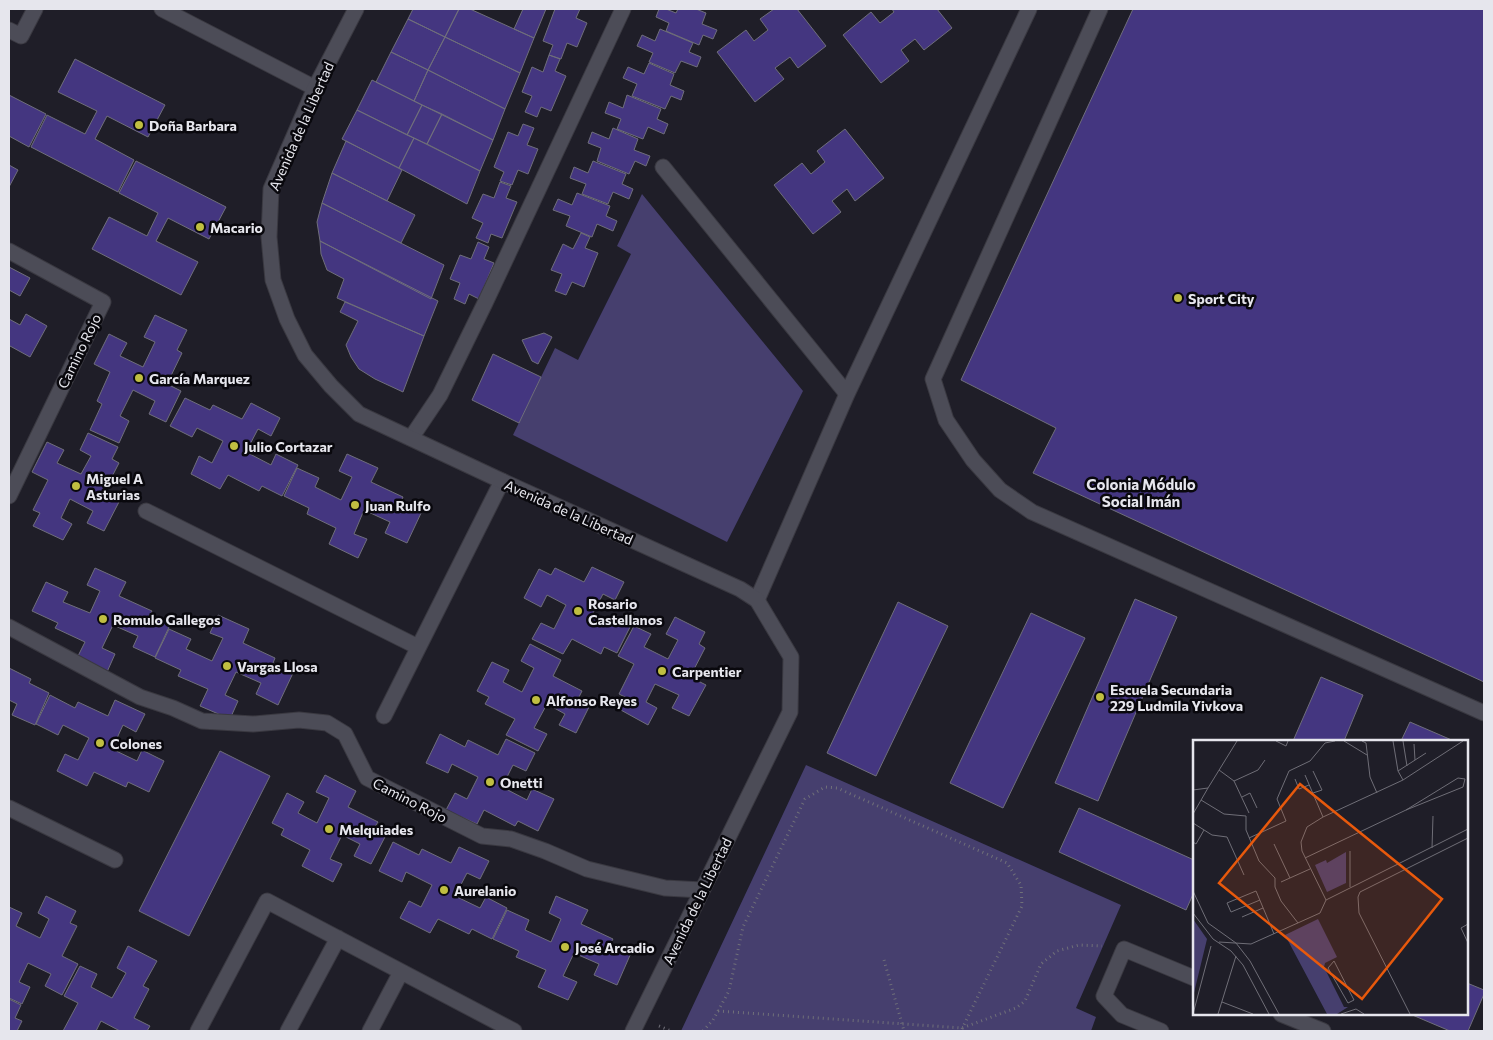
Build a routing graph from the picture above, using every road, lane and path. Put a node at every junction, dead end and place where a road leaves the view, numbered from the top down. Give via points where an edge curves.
1 (35, 9) edge
2 (162, 9) edge
3 (356, 9) edge
4 (622, 9) edge
5 (1029, 9) edge
6 (1100, 9) edge
7 (9, 30) edge
8 (315, 88) junction
9 (663, 167) dead end
10 (9, 251) edge
11 (847, 394) junction
12 (410, 438) junction
13 (502, 481) junction
14 (9, 496) edge
15 (146, 511) dead end
16 (757, 600) junction
17 (9, 627) edge
18 (418, 648) junction
19 (1484, 713) edge
20 (384, 716) dead end
21 (9, 808) edge
22 (115, 860) dead end
23 (702, 890) junction
24 (338, 938) junction
25 (1124, 949) junction
26 (884, 960) dead end
27 (401, 972) junction
28 (1193, 978) edge
29 (718, 1011) junction
30 (1283, 1015) edge
31 (903, 1024) junction
32 (961, 1030) edge
33 (198, 1031) edge
34 (288, 1031) edge
35 (370, 1031) edge
36 (514, 1031) edge
37 (633, 1031) edge
38 (703, 1031) edge
39 (904, 1031) edge
40 (1161, 1031) edge
41 (1323, 1031) edge

1 - 7 street via 21,36
2 - 8 street
3 - 8 street, Avenida de la Libertad
4 - 12 street via 444,386
5 - 11 street
6 - 19 street via 933,379 946,420 972,460 1000,490 1032,512
8 - 12 street, Avenida de la Libertad via 271,190 269,237 273,280 305,355 331,386 359,414
9 - 11 street
10 - 14 street, Camino Rojo via 103,302
11 - 16 street
12 - 13 street, Avenida de la Libertad
13 - 16 street, Avenida de la Libertad via 740,589
13 - 18 street
15 - 18 street
16 - 23 street, Avenida de la Libertad via 792,657 790,712
17 - 23 street, Camino Rojo via 140,697 202,721 253,724 299,720 328,723 345,734 367,778 482,836 511,839 587,869 665,888
18 - 20 street
21 - 22 street
23 - 37 street, Avenida de la Libertad
24 - 27 street
24 - 33 street via 268,901
24 - 34 street
25 - 28 street
25 - 32 path via 1079,945 1057,951 1041,964 1025,1001 1016,1008
25 - 40 street via 1104,996 1122,1015
26 - 31 path
27 - 35 street
27 - 36 street
29 - 31 path
29 - 32 path via 729,991 743,927 805,799 825,787 837,788 1007,863 1021,885 1022,906
29 - 38 path
30 - 41 street
31 - 32 path
31 - 39 path

